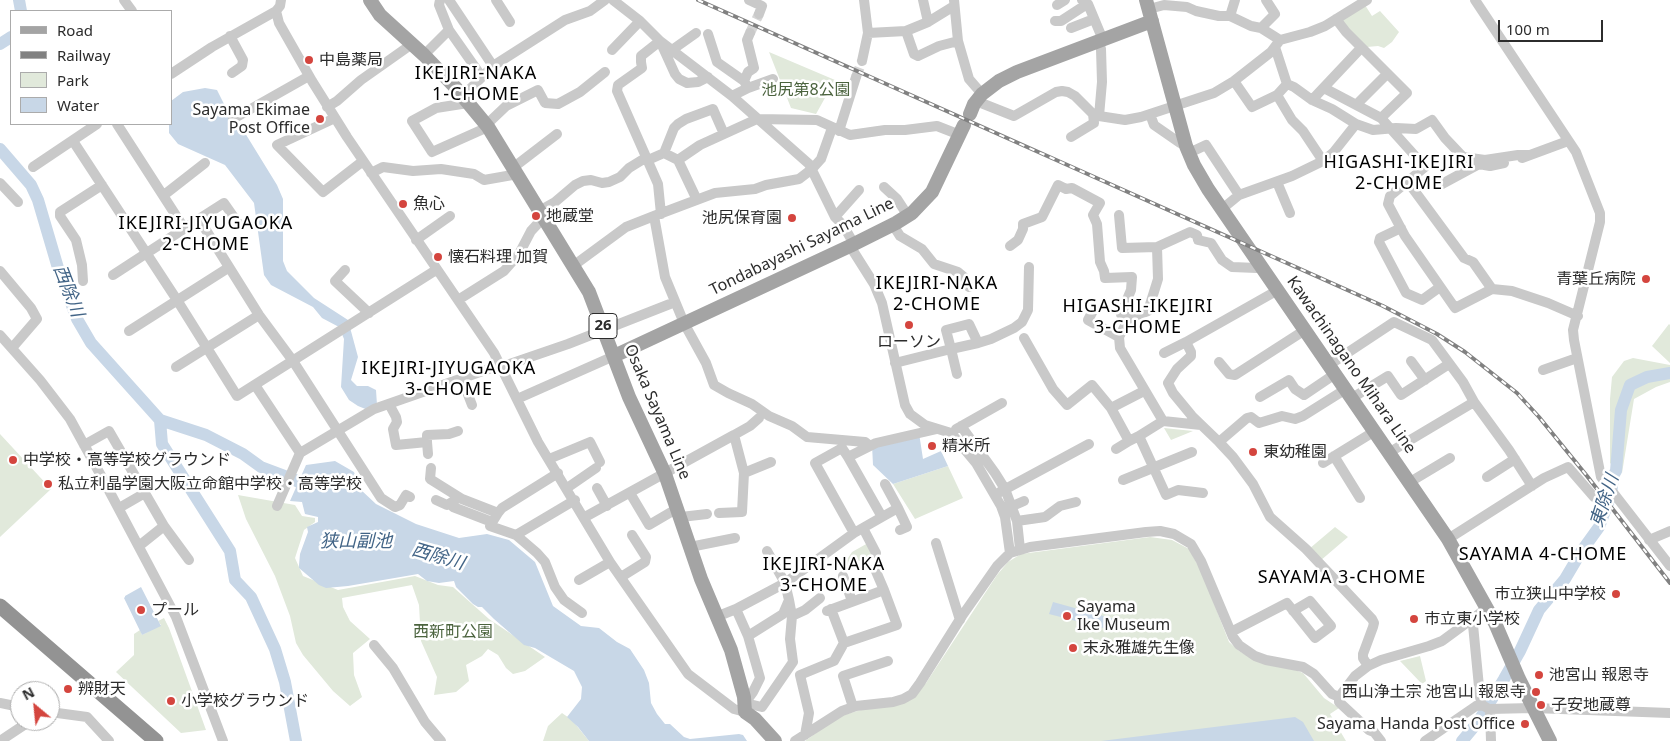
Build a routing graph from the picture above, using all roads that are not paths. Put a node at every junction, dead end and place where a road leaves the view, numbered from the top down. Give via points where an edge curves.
1 (281, 0) edge
2 (440, 0) edge
3 (449, 0) edge
4 (496, 0) edge
5 (605, 0) edge
6 (613, 0) edge
7 (749, 0) edge
8 (864, 0) edge
9 (923, 0) edge
10 (1235, 0) edge
11 (1266, 0) edge
12 (1367, 0) edge
13 (1475, 0) edge
14 (372, 1) edge
15 (1088, 2) edge
16 (954, 3) edge
17 (1149, 10) edge
18 (276, 11) junction
19 (759, 14) dead end
20 (1230, 16) junction
21 (1094, 19) junction
22 (1336, 19) junction
23 (640, 21) junction
24 (1055, 21) dead end
25 (510, 22) dead end
26 (928, 22) junction
27 (1076, 28) dead end
28 (1261, 28) junction
29 (449, 30) junction
30 (906, 31) junction
31 (696, 33) dead end
32 (750, 33) tunnel mouth
33 (708, 34) dead end
34 (868, 34) junction
35 (230, 36) junction
36 (660, 41) junction
37 (958, 41) junction
38 (1101, 41) junction
39 (412, 44) junction
40 (1278, 44) junction
41 (1361, 48) junction
42 (612, 50) dead end
43 (672, 50) junction
44 (424, 55) junction
45 (862, 61) tunnel mouth
46 (493, 66) junction
47 (172, 71) edge
48 (605, 72) dead end
49 (232, 73) dead end
50 (1387, 74) junction
51 (309, 76) junction
52 (482, 77) junction
53 (708, 77) junction
54 (856, 77) tunnel mouth
55 (773, 79) dead end
56 (1234, 82) junction
57 (746, 84) junction
58 (1287, 84) junction
59 (1324, 88) junction
60 (1277, 95) junction
61 (732, 96) junction
62 (465, 100) junction
63 (1312, 100) junction
64 (1357, 104) junction
65 (1175, 105) junction
66 (327, 107) junction
67 (970, 114) junction
68 (1150, 114) junction
69 (1096, 115) junction
70 (335, 118) junction
71 (1381, 118) junction
72 (233, 119) dead end
73 (757, 119) junction
74 (1356, 124) junction
75 (96, 125) edge
76 (119, 125) edge
77 (487, 126) junction
78 (1391, 128) junction
79 (836, 129) junction
80 (557, 134) dead end
81 (724, 134) junction
82 (1071, 137) dead end
83 (73, 141) junction
84 (1568, 141) junction
85 (1187, 147) junction
86 (664, 153) junction
87 (1529, 156) junction
88 (648, 160) junction
89 (678, 160) junction
90 (363, 161) junction
91 (1323, 161) junction
92 (205, 163) dead end
93 (33, 167) dead end
94 (812, 169) junction
95 (516, 170) junction
96 (371, 173) junction
97 (1277, 182) junction
98 (1408, 182) junction
99 (0, 183) edge
100 (1442, 184) dead end
101 (102, 185) junction
102 (884, 187) dead end
103 (858, 190) dead end
104 (164, 195) junction
105 (1239, 195) junction
106 (697, 200) junction
107 (18, 202) dead end
108 (1222, 209) junction
109 (1290, 213) dead end
110 (542, 215) junction
111 (657, 215) junction
112 (1119, 215) dead end
113 (450, 216) dead end
114 (908, 216) junction
115 (835, 217) junction
116 (199, 219) junction
117 (238, 223) dead end
118 (893, 225) junction
119 (184, 228) junction
120 (1401, 228) junction
121 (416, 240) junction
122 (852, 245) junction
123 (1010, 246) dead end
124 (1157, 247) junction
125 (146, 253) junction
126 (1261, 265) junction
127 (573, 266) junction
128 (1030, 266) dead end
129 (228, 268) junction
130 (345, 270) dead end
131 (436, 270) junction
132 (0, 271) edge
133 (113, 275) dead end
134 (83, 281) dead end
135 (969, 287) dead end
136 (1440, 287) junction
137 (1492, 289) junction
138 (1278, 290) junction
139 (177, 300) junction
140 (458, 300) junction
141 (675, 302) junction
142 (1094, 309) dead end
143 (369, 314) junction
144 (259, 315) junction
145 (1578, 316) junction
146 (1129, 318) junction
147 (684, 322) junction
148 (604, 329) junction
149 (1305, 330) junction
150 (129, 331) dead end
151 (0, 335) edge
152 (1119, 336) junction
153 (1024, 338) dead end
154 (1186, 342) junction
155 (978, 343) junction
156 (12, 348) junction
157 (206, 348) junction
158 (951, 350) junction
159 (1164, 353) dead end
160 (614, 356) junction
161 (1577, 358) junction
162 (293, 361) junction
163 (1411, 361) dead end
164 (1219, 362) dead end
165 (895, 363) junction
166 (1449, 364) junction
167 (501, 366) junction
168 (176, 367) dead end
169 (1332, 370) junction
170 (1543, 370) dead end
171 (956, 374) dead end
172 (462, 378) junction
173 (1425, 380) junction
174 (255, 385) junction
175 (1144, 391) junction
176 (1349, 393) junction
177 (1260, 397) dead end
178 (517, 399) junction
179 (1474, 402) junction
180 (1002, 403) dead end
181 (389, 404) junction
182 (472, 405) dead end
183 (1111, 408) junction
184 (759, 418) dead end
185 (1163, 422) junction
186 (1202, 425) junction
187 (961, 426) junction
188 (938, 429) junction
189 (338, 430) junction
190 (1375, 431) junction
191 (951, 433) junction
192 (452, 434) dead end
193 (427, 435) junction
194 (734, 435) junction
195 (1134, 439) junction
196 (1219, 442) junction
197 (1089, 444) dead end
198 (84, 445) junction
199 (870, 446) junction
200 (1116, 449) dead end
201 (1192, 452) dead end
202 (1390, 452) junction
203 (300, 453) junction
204 (428, 454) dead end
205 (1334, 456) junction
206 (848, 457) junction
207 (1450, 458) dead end
208 (549, 459) junction
209 (1515, 459) junction
210 (771, 462) dead end
211 (1322, 463) dead end
212 (1153, 467) junction
213 (431, 468) dead end
214 (744, 472) junction
215 (558, 474) junction
216 (665, 474) junction
217 (1487, 477) dead end
218 (1123, 480) dead end
219 (1410, 482) junction
220 (885, 484) dead end
221 (1532, 486) junction
222 (567, 488) junction
223 (597, 488) dead end
224 (1005, 489) junction
225 (145, 493) junction
226 (630, 493) junction
227 (1203, 493) dead end
228 (995, 495) junction
229 (410, 497) dead end
230 (460, 497) junction
231 (1594, 497) dead end
232 (1360, 498) dead end
233 (436, 500) dead end
234 (574, 500) junction
235 (1024, 501) dead end
236 (1076, 502) dead end
237 (277, 506) dead end
238 (607, 506) junction
239 (1012, 506) junction
240 (453, 507) dead end
241 (119, 508) junction
242 (898, 508) junction
243 (1002, 510) junction
244 (679, 513) junction
245 (719, 513) dead end
246 (707, 514) dead end
247 (495, 517) junction
248 (585, 517) junction
249 (882, 517) junction
250 (1017, 521) junction
251 (164, 526) junction
252 (863, 528) junction
253 (900, 530) dead end
254 (1670, 531) edge
255 (854, 533) junction
256 (632, 535) dead end
257 (516, 536) junction
258 (735, 538) dead end
259 (1448, 539) junction
260 (1649, 540) junction
261 (936, 544) dead end
262 (139, 546) junction
263 (690, 547) junction
264 (767, 551) dead end
265 (1015, 551) junction
266 (876, 553) dead end
267 (189, 560) dead end
268 (610, 562) junction
269 (1670, 566) edge
270 (875, 569) dead end
271 (843, 576) dead end
272 (621, 577) junction
273 (579, 580) dead end
274 (785, 583) junction
275 (884, 590) junction
276 (820, 598) dead end
277 (789, 600) junction
278 (852, 601) junction
279 (0, 606) edge
280 (1487, 608) junction
281 (736, 609) junction
282 (1293, 611) dead end
283 (582, 613) dead end
284 (792, 616) junction
285 (716, 617) junction
286 (960, 620) junction
287 (1470, 621) junction
288 (1231, 632) junction
289 (748, 636) junction
290 (844, 643) junction
291 (374, 645) dead end
292 (888, 661) dead end
293 (1368, 666) junction
294 (1339, 697) junction
295 (745, 707) junction
296 (853, 707) junction
297 (1487, 707) junction
298 (1533, 708) junction
299 (60, 713) edge
300 (1670, 713) edge
301 (15, 731) edge
302 (805, 735) junction
303 (0, 741) edge
304 (109, 741) edge
305 (156, 741) edge
306 (223, 741) edge
307 (441, 741) edge
308 (775, 741) edge
309 (795, 741) edge
310 (1381, 741) edge
311 (1424, 741) edge
312 (1491, 741) edge
313 (1550, 741) edge

1 - 18 street
2 - 29 street
3 - 46 street
4 - 25 street
5 - 46 street via 590,11 565,20
6 - 23 street
7 - 19 street via 762,6
8 - 34 street
9 - 26 street
10 - 20 street
11 - 28 street via 1275,14
12 - 22 street
13 - 84 street
14 - 39 main road, Osaka Sayama Line / 26 via 380,15
15 - 21 street
15 - 24 street via 1061,21
16 - 26 street
16 - 37 street
17 - 20 street via 1164,4
17 - 38 main road, Tondabayashi Sayama Line
17 - 65 main road, Kawachinagano Mihara Line
18 - 35 street
18 - 51 street via 279,23
20 - 28 street
21 - 27 street
21 - 38 street
22 - 40 street
22 - 41 street
23 - 36 street
23 - 42 street
26 - 30 street
28 - 40 street
29 - 44 street
29 - 52 street
30 - 34 street
30 - 37 street via 914,54 918,56
31 - 43 street
32 - 57 street via 747,40 754,68 748,72
33 - 57 street via 717,62
34 - 45 street
35 - 47 street
35 - 49 street via 243,60 242,66
36 - 43 street
36 - 53 street via 680,79 698,82
36 - 88 street via 642,56 642,68 618,85 617,91
37 - 67 street via 969,80
38 - 67 main road, Tondabayashi Sayama Line via 999,81
38 - 69 street via 1102,82
39 - 44 main road, Osaka Sayama Line / 26
39 - 66 street
40 - 56 street
40 - 58 street
41 - 50 street
41 - 59 street
43 - 53 street
44 - 62 main road, Osaka Sayama Line / 26
46 - 52 street
48 - 77 street via 558,104 545,103 538,90 506,106
50 - 64 street
50 - 71 street via 1407,93
51 - 66 street
51 - 72 street
52 - 62 street
53 - 61 street
54 - 79 street
55 - 57 street
56 - 60 street via 1252,107
56 - 65 street via 1214,93
57 - 61 street
58 - 60 street
58 - 63 street
59 - 63 street
59 - 64 street
60 - 91 street
61 - 73 street
62 - 77 main road, Osaka Sayama Line / 26
62 - 77 street via 436,108 412,121 432,152
63 - 74 street
64 - 71 street
65 - 68 street
65 - 85 main road, Kawachinagano Mihara Line
66 - 70 street
67 - 69 street via 1014,116 1062,91 1075,96
67 - 79 street via 937,126 905,130 850,134
67 - 114 main road, Tondabayashi Sayama Line via 932,192
68 - 69 street via 1125,120
68 - 85 street via 1154,125
69 - 82 street via 1094,122
70 - 90 street
70 - 90 street via 277,145 323,192
71 - 78 street
73 - 79 street via 817,120
73 - 81 street
73 - 94 street
74 - 78 street via 1373,130
74 - 91 street via 1333,154
75 - 83 street
76 - 104 street
77 - 95 main road, Osaka Sayama Line / 26
78 - 87 street via 1416,129 1432,120 1463,157 1485,160 1518,154
78 - 98 street via 1425,167
79 - 94 street via 821,159
80 - 95 street
81 - 86 street via 713,109 678,124
81 - 89 street
83 - 93 street
83 - 101 street
84 - 87 street
84 - 145 street via 1578,155 1600,214
85 - 105 street via 1206,145
85 - 108 main road, Kawachinagano Mihara Line
86 - 88 street
86 - 89 street
87 - 100 street via 1490,166 1479,164
88 - 110 street via 642,160 609,182 591,180 575,185
88 - 111 street via 658,184
89 - 106 street
90 - 96 street
91 - 97 street
92 - 104 street
94 - 106 street via 799,179 755,190 715,193
94 - 115 street
95 - 96 street via 484,180 474,174 441,169 413,171 384,167
95 - 110 main road, Osaka Sayama Line / 26
96 - 121 street
97 - 105 street
97 - 109 street
98 - 120 street via 1390,196 1388,204
98 - 137 street via 1464,258 1473,262
99 - 107 street
101 - 125 street
101 - 134 street via 60,212 76,240
102 - 114 street
103 - 115 street
104 - 119 street
105 - 108 street
106 - 111 street
108 - 126 main road, Kawachinagano Mihara Line
110 - 127 main road, Osaka Sayama Line / 26
110 - 140 street via 519,254 504,271
111 - 127 street via 626,227
111 - 141 street via 665,277
112 - 124 street via 1122,248
113 - 121 street
114 - 118 main road, Tondabayashi Sayama Line
115 - 122 street via 843,225
116 - 117 street via 226,202
116 - 119 street
116 - 129 street
118 - 122 main road, Tondabayashi Sayama Line
118 - 135 street via 900,236 922,249 934,264 958,272
119 - 125 street
120 - 136 street
120 - 136 street via 1378,242 1406,293 1422,300
121 - 131 street
122 - 147 main road, Tondabayashi Sayama Line
122 - 165 street via 882,303
123 - 146 street via 1018,240 1023,224 1042,218 1058,185 1072,188 1100,203 1093,215 1097,224 1100,262 1105,278 1132,277 1131,290 1121,314
124 - 126 street via 1190,232 1197,235 1198,240 1211,243 1222,260 1232,267 1257,268
124 - 146 street via 1158,279 1148,311
125 - 133 street
125 - 139 street
126 - 138 main road, Kawachinagano Mihara Line
127 - 148 main road, Osaka Sayama Line / 26 via 589,292
128 - 155 street via 1028,310 1022,322
129 - 139 street
129 - 144 street
130 - 143 street via 335,281
131 - 140 street
131 - 143 street
132 - 156 street via 37,319
136 - 137 street via 1455,308
137 - 145 street via 1512,291
138 - 149 main road, Kawachinagano Mihara Line
138 - 154 street
139 - 150 street
139 - 157 street
140 - 167 street
141 - 147 street
141 - 148 street
142 - 152 street via 1088,320
143 - 162 street
144 - 157 street
144 - 162 street
145 - 161 street via 1573,335
146 - 152 street
147 - 160 main road, Tondabayashi Sayama Line
147 - 199 street via 714,385 807,437 865,442
148 - 160 main road, Osaka Sayama Line / 26
148 - 167 street
149 - 164 street via 1235,375
149 - 169 main road, Kawachinagano Mihara Line
151 - 156 street
152 - 175 street via 1120,348
153 - 183 street via 1053,389 1067,405 1092,385
154 - 159 street
154 - 186 street via 1191,356 1168,383
155 - 158 street
155 - 158 street via 969,324 946,330
156 - 198 street via 70,419
157 - 168 street
157 - 174 street via 237,396
158 - 165 street
158 - 171 street
160 - 178 street
160 - 216 main road, Osaka Sayama Line / 26
161 - 170 street
161 - 260 street via 1602,477
162 - 174 street
162 - 189 street
163 - 173 street
165 - 188 street via 902,398 910,414 925,425
166 - 169 street via 1432,340 1394,322
166 - 173 street
166 - 179 street
167 - 172 street
167 - 178 street
169 - 176 main road, Kawachinagano Mihara Line
169 - 177 street via 1304,395 1288,380
172 - 181 street
172 - 182 street
173 - 176 street via 1401,395 1388,376
174 - 203 street
175 - 183 street
175 - 185 street
176 - 190 main road, Kawachinagano Mihara Line
176 - 196 street via 1295,418 1282,416 1259,423 1247,418
178 - 208 street
179 - 202 street
179 - 209 street
180 - 187 street
181 - 189 street
181 - 193 street via 397,422 394,429 396,448
183 - 195 street
184 - 194 street
185 - 186 street
185 - 195 street
186 - 196 street
187 - 191 street
187 - 224 street
188 - 191 street
188 - 199 street
189 - 203 street
189 - 229 street via 381,498 395,507 406,495
190 - 202 main road, Kawachinagano Mihara Line
190 - 205 street
191 - 228 street via 976,462
192 - 193 street
193 - 204 street
194 - 214 street
194 - 216 street
195 - 200 street
195 - 212 street
196 - 293 street via 1253,484 1270,517 1306,549 1372,619 1373,627 1363,654
197 - 224 street
198 - 225 street via 109,430
198 - 241 street
199 - 206 street
201 - 212 street
202 - 219 main road, Kawachinagano Mihara Line
203 - 237 street
205 - 211 street
205 - 232 street
206 - 249 street
206 - 255 street via 842,448 815,464
207 - 219 street
208 - 215 street
208 - 222 street via 590,442 598,459
209 - 217 street
209 - 221 street
210 - 214 street
212 - 218 street
212 - 227 street via 1166,495 1178,490
213 - 230 street via 430,479
214 - 245 street via 742,512
215 - 222 street
215 - 247 street via 502,508
216 - 226 street
216 - 244 main road, Osaka Sayama Line / 26
219 - 259 main road, Kawachinagano Mihara Line
220 - 242 street
221 - 231 street via 1568,467
221 - 259 street
222 - 234 street
223 - 238 street
224 - 228 street
224 - 239 street
225 - 241 street
225 - 251 street
226 - 238 street
226 - 244 street via 649,525
228 - 243 street
230 - 233 street via 447,505
230 - 247 street
234 - 248 street
234 - 257 street
235 - 239 street
236 - 250 street via 1060,506 1046,516
238 - 248 street
239 - 243 street
239 - 250 street
240 - 247 street
241 - 262 street
242 - 249 street
242 - 253 street via 908,526
243 - 265 street
244 - 246 street
244 - 263 main road, Osaka Sayama Line / 26
247 - 257 street via 490,526
248 - 268 street
249 - 252 street
250 - 265 street
251 - 262 street
251 - 267 street
252 - 255 street
252 - 266 street
254 - 260 street
255 - 274 street
256 - 272 street via 646,557 645,562
257 - 283 street via 545,562 564,600
258 - 263 street
259 - 280 main road, Kawachinagano Mihara Line
260 - 269 street
261 - 286 street
262 - 306 street via 176,617
263 - 285 main road, Osaka Sayama Line / 26
264 - 274 street
265 - 286 street via 997,566
265 - 288 street via 1146,532 1174,534 1191,544 1201,561
268 - 272 street
268 - 273 street
270 - 275 street
271 - 278 street
272 - 295 street via 688,674 734,709
274 - 277 street
274 - 281 street
275 - 278 street
275 - 290 street via 897,625
276 - 284 street
277 - 284 street
277 - 289 street via 783,614
278 - 290 street via 829,610
279 - 305 highway
280 - 287 street
280 - 298 main road, Kawachinagano Mihara Line
281 - 285 street
281 - 289 street
282 - 288 street via 1287,603
284 - 295 street via 793,662 762,707
285 - 295 main road, Osaka Sayama Line / 26 via 731,650
286 - 296 street via 912,694 894,702
287 - 293 street via 1442,641
287 - 297 street
288 - 294 street via 1247,651 1266,660 1303,667
289 - 295 street via 760,678
290 - 302 street via 834,661 800,675 809,713
291 - 307 street
292 - 296 street via 843,676
293 - 294 street via 1355,676
294 - 310 street via 1340,702
295 - 308 main road
296 - 302 street
297 - 298 street
297 - 311 street via 1476,706
297 - 312 street
298 - 300 street
298 - 313 main road, Kawachinagano Mihara Line
299 - 304 street via 87,717
301 - 303 street
302 - 309 street

